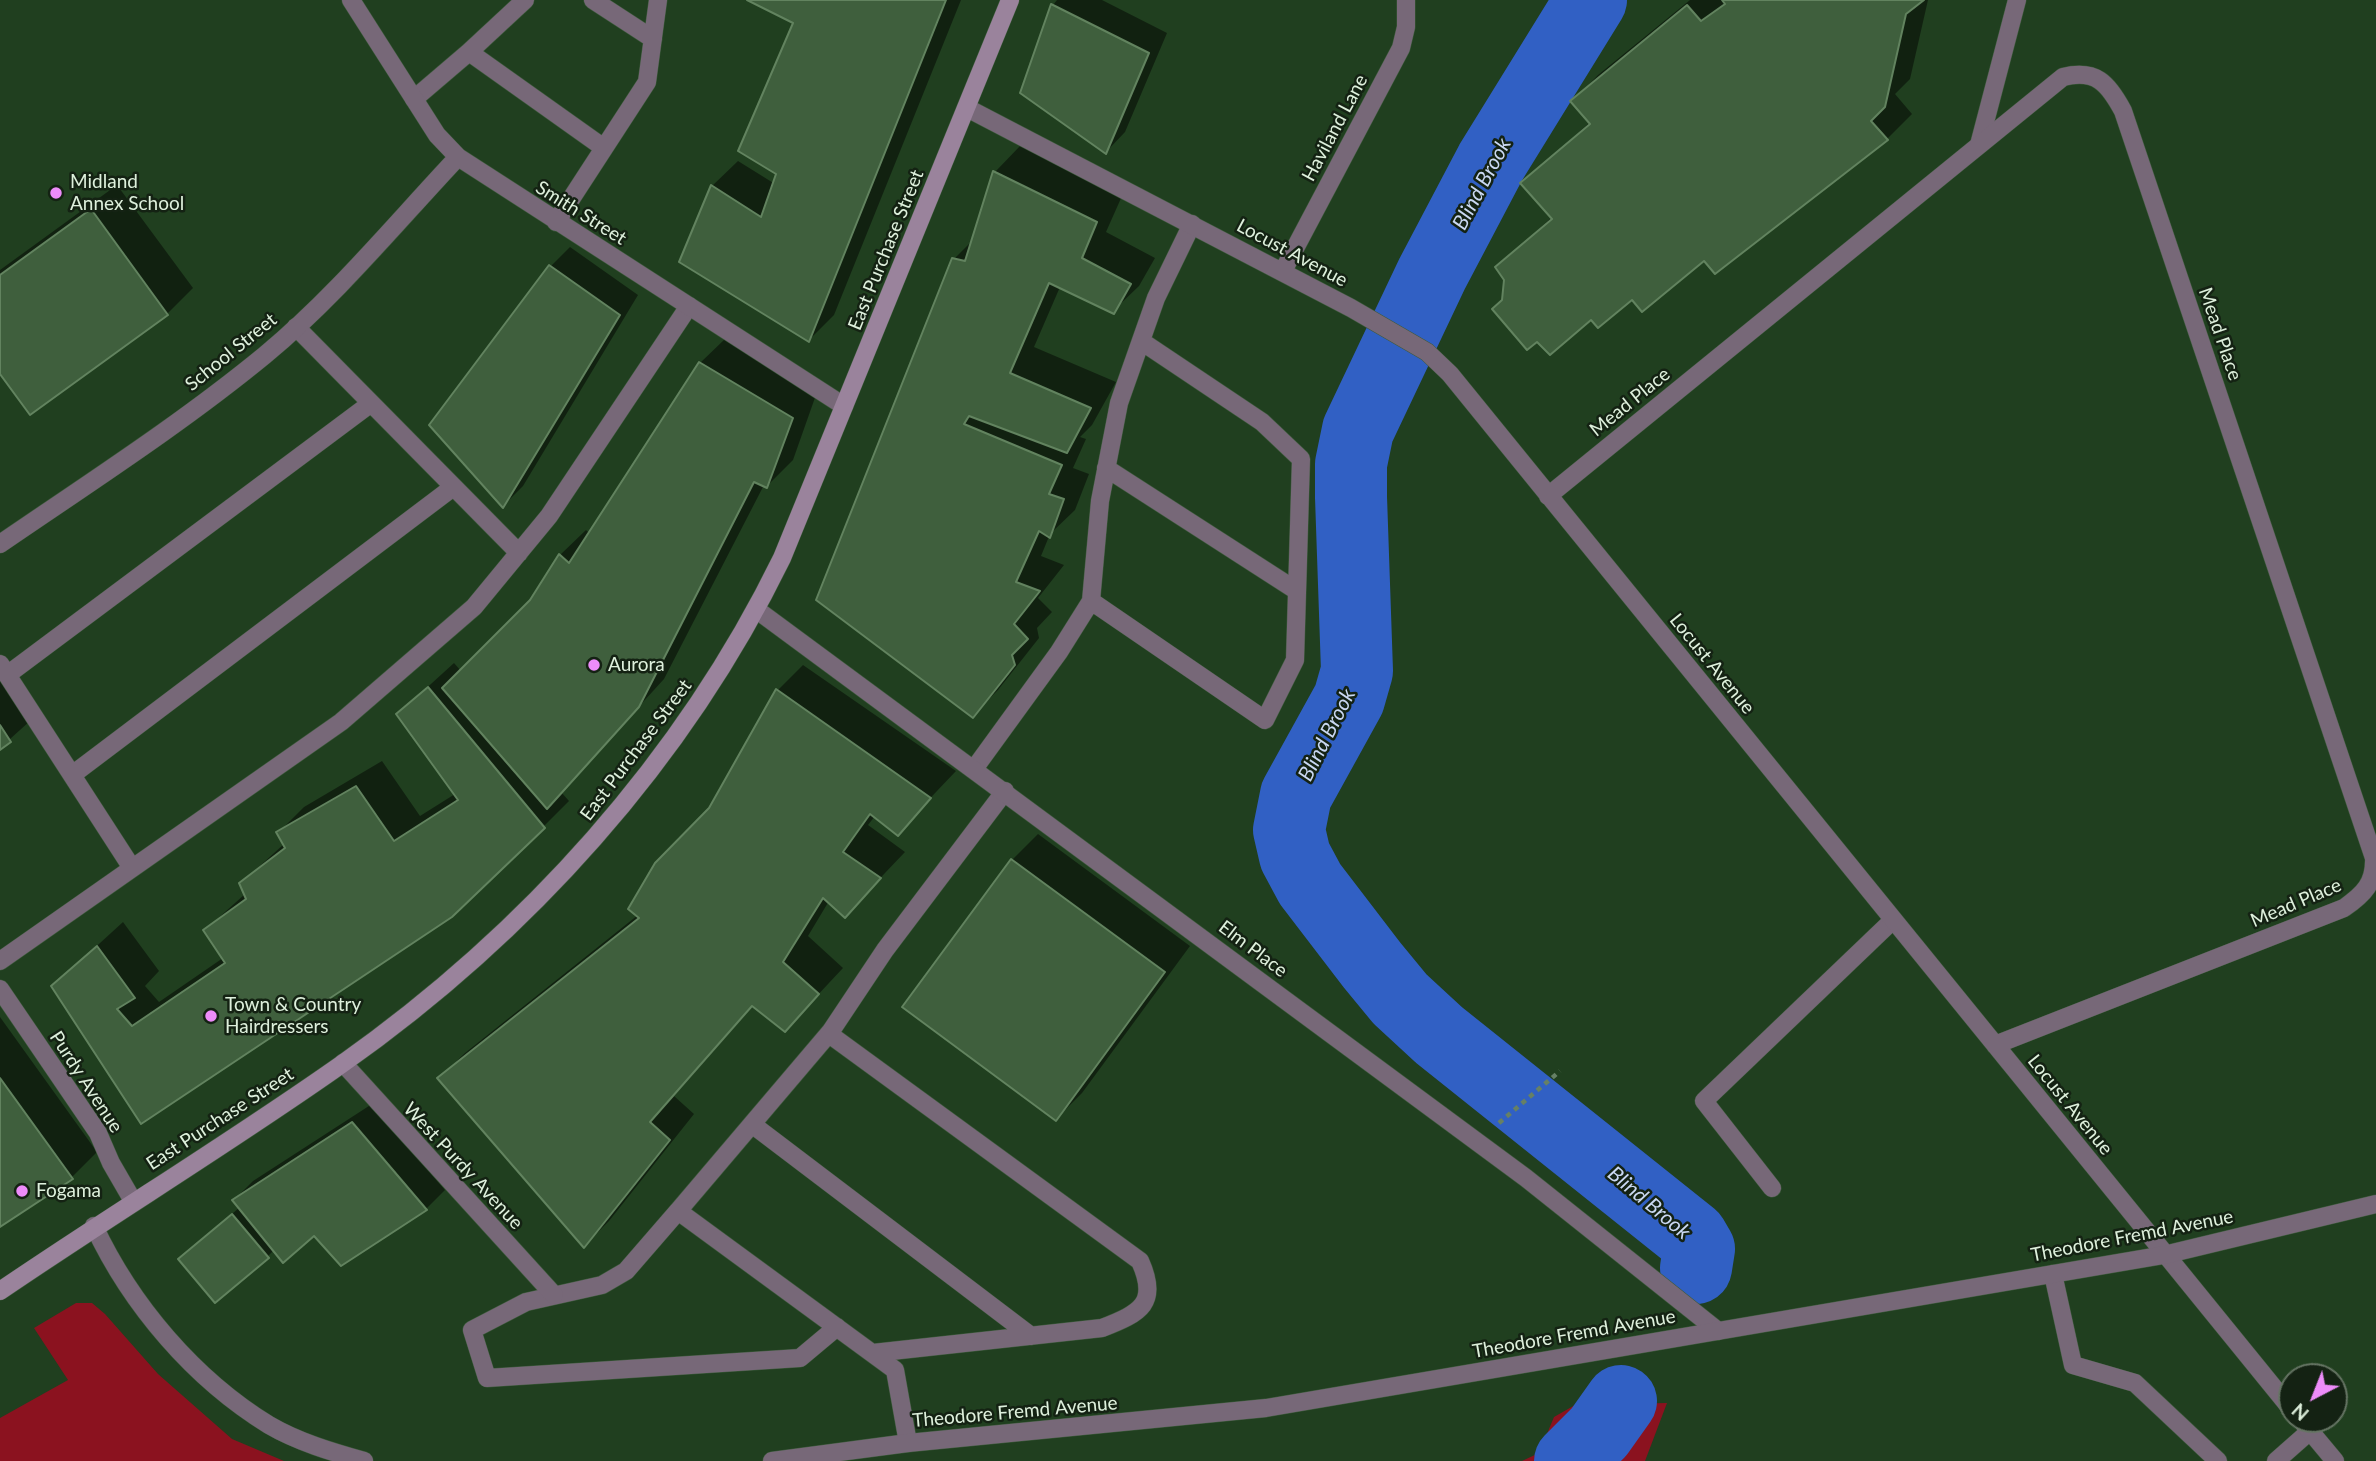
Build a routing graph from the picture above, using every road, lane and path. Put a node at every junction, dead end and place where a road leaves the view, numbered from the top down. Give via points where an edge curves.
1 (351, 0) edge
2 (525, 0) edge
3 (593, 0) edge
4 (658, 0) edge
5 (1010, 0) edge
6 (1406, 0) edge
7 (2017, 0) edge
8 (653, 38) junction
9 (469, 52) junction
10 (414, 99) junction
11 (967, 108) junction
12 (1979, 145) junction
13 (604, 148) junction
14 (458, 157) junction
15 (556, 222) junction
16 (1192, 224) junction
17 (1283, 271) junction
18 (689, 306) junction
19 (296, 327) junction
20 (1141, 341) junction
21 (370, 404) junction
22 (844, 406) junction
23 (1106, 468) junction
24 (452, 488) junction
25 (1548, 496) junction
26 (0, 544) edge
27 (519, 553) junction
28 (1297, 591) junction
29 (1091, 600) junction
30 (757, 610) junction
31 (4, 670) edge
32 (974, 769) junction
33 (72, 775) junction
34 (1005, 791) junction
35 (132, 869) junction
36 (1894, 920) junction
37 (0, 961) edge
38 (0, 989) edge
39 (829, 1034) junction
40 (1995, 1045) junction
41 (343, 1063) junction
42 (1560, 1071) dead end
43 (1499, 1123) dead end
44 (753, 1125) junction
45 (1772, 1188) dead end
46 (133, 1201) junction
47 (2376, 1204) edge
48 (678, 1211) junction
49 (94, 1226) junction
50 (2164, 1255) junction
51 (2053, 1274) junction
52 (0, 1291) edge
53 (554, 1295) junction
54 (838, 1327) junction
55 (1718, 1331) junction
56 (1031, 1336) junction
57 (873, 1353) junction
58 (2278, 1393) edge
59 (2299, 1433) edge
60 (2312, 1433) edge
61 (908, 1443) junction
62 (364, 1461) edge
63 (772, 1461) edge
64 (2218, 1461) edge
65 (2276, 1461) edge
66 (2335, 1461) edge

1 - 10 street, Smith Street
2 - 9 street
3 - 8 street
4 - 8 street
5 - 11 main road, East Purchase Street
6 - 17 street, Haviland Lane via 1401,48
7 - 12 street
8 - 13 street via 647,82
9 - 10 street
9 - 13 street
10 - 14 street, Smith Street
11 - 16 street, Locust Avenue
11 - 22 main road, East Purchase Street
12 - 25 street, Mead Place
12 - 40 street, Mead Place via 2063,77 2081,73 2097,78 2118,101 2374,858 2375,873 2369,887 2344,908
13 - 15 street
14 - 15 street, Smith Street
14 - 19 street, School Street
15 - 18 street, Smith Street
16 - 17 street, Locust Avenue
16 - 20 street
17 - 25 street, Locust Avenue via 1427,352
18 - 22 street, Smith Street
18 - 27 street via 549,516
19 - 21 street
19 - 26 street, School Street via 212,396
20 - 23 street via 1119,403
20 - 28 street via 1262,422 1301,459
21 - 24 street
21 - 31 street
22 - 30 main road, East Purchase Street
23 - 28 street
23 - 29 street
24 - 27 street
24 - 33 street
25 - 36 street, Locust Avenue
27 - 35 street via 474,607 341,722
28 - 29 street via 1295,660 1265,720
29 - 32 street
30 - 32 street, Elm Place
30 - 41 main road, East Purchase Street via 688,720 597,836 537,900 477,954
31 - 33 street
32 - 34 street, Elm Place
33 - 35 street
34 - 39 street via 885,950
34 - 55 street, Elm Place via 1526,1178
35 - 37 street
36 - 40 street, Locust Avenue
36 - 45 street via 1704,1101
38 - 46 street, Purdy Avenue via 98,1133
39 - 44 street
39 - 56 street via 1140,1261 1150,1283 1145,1303 1126,1319 1102,1328
40 - 50 street, Locust Avenue
41 - 46 main road, East Purchase Street
41 - 53 street, West Purdy Avenue
42 - 43 path
44 - 48 street
44 - 56 street
46 - 49 main road, East Purchase Street
47 - 50 street, Theodore Fremd Avenue
48 - 53 street via 625,1271 602,1285
48 - 54 street
49 - 52 main road, East Purchase Street
49 - 62 street via 113,1266 152,1321 233,1399 270,1425 321,1449
50 - 51 street, Theodore Fremd Avenue
50 - 58 street, Locust Avenue
51 - 55 street, Theodore Fremd Avenue
51 - 64 street via 2073,1365 2135,1383
53 - 54 street via 526,1302 472,1330 487,1378 800,1358
54 - 57 street
55 - 61 street, Theodore Fremd Avenue via 1252,1410
56 - 57 street
57 - 61 street via 895,1370
59 - 65 street
60 - 66 street
61 - 63 street, Theodore Fremd Avenue

